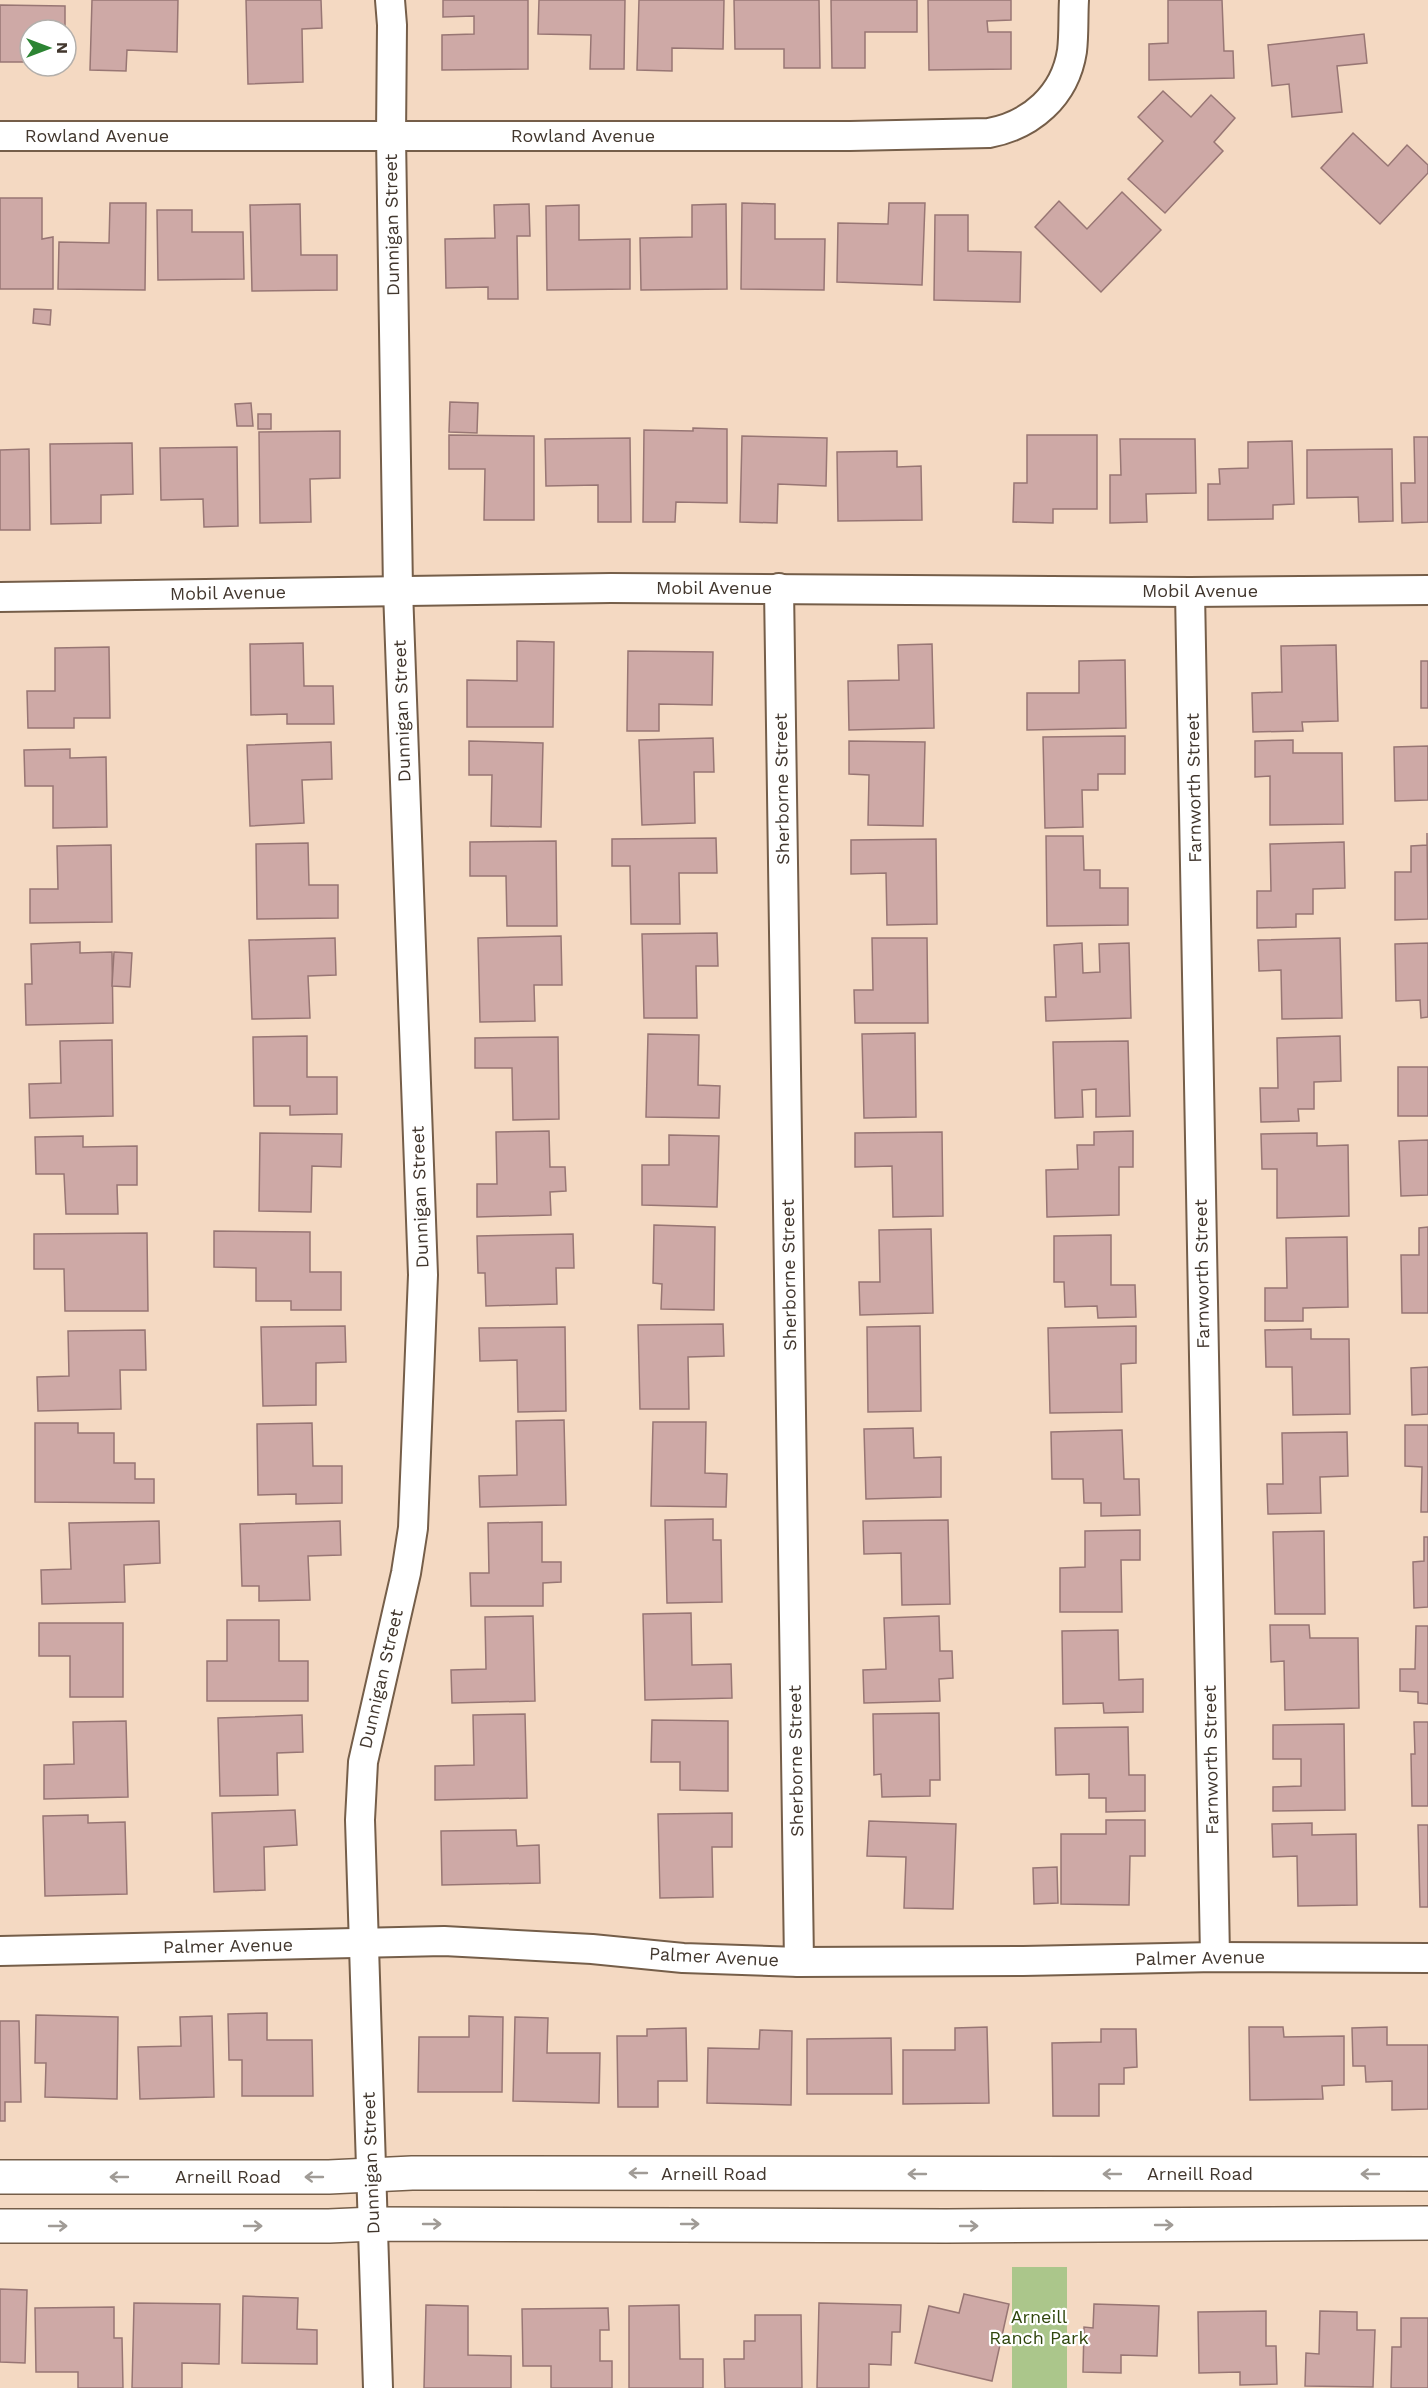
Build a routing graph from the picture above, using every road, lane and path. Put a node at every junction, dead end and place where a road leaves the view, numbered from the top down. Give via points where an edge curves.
1 (390, 0) edge
2 (1074, 0) edge
3 (0, 136) edge
4 (391, 136) junction
5 (779, 588) junction
6 (398, 590) junction
7 (1428, 590) edge
8 (1190, 592) junction
9 (0, 597) edge
10 (365, 1944) junction
11 (0, 1952) edge
12 (1215, 1956) junction
13 (1428, 1958) edge
14 (799, 1962) junction
15 (1428, 2174) edge
16 (372, 2176) junction
17 (0, 2177) edge
18 (1428, 2223) edge
19 (374, 2224) junction
20 (0, 2226) edge
21 (378, 2388) edge

1 - 4 street, Dunnigan Street
2 - 4 street, Rowland Avenue via 1072,50 1055,95 1034,116 998,132 850,136
3 - 4 street, Rowland Avenue
4 - 6 street, Dunnigan Street
5 - 6 street, Mobil Avenue
5 - 8 street, Mobil Avenue
5 - 14 street, Sherborne Street
6 - 9 street, Mobil Avenue
6 - 10 street, Dunnigan Street via 423,1275 413,1528 363,1762 360,1820
7 - 8 street, Mobil Avenue
8 - 12 street, Farnworth Street
10 - 11 street, Palmer Avenue
10 - 14 street, Palmer Avenue via 444,1941
10 - 16 street, Dunnigan Street
12 - 13 street, Palmer Avenue
12 - 14 street, Palmer Avenue
15 -> 16 main road, Arneill Road
16 -> 17 main road, Arneill Road
16 - 19 street, Dunnigan Street
19 -> 18 main road
20 -> 19 main road
19 - 21 street, Dunnigan Street

